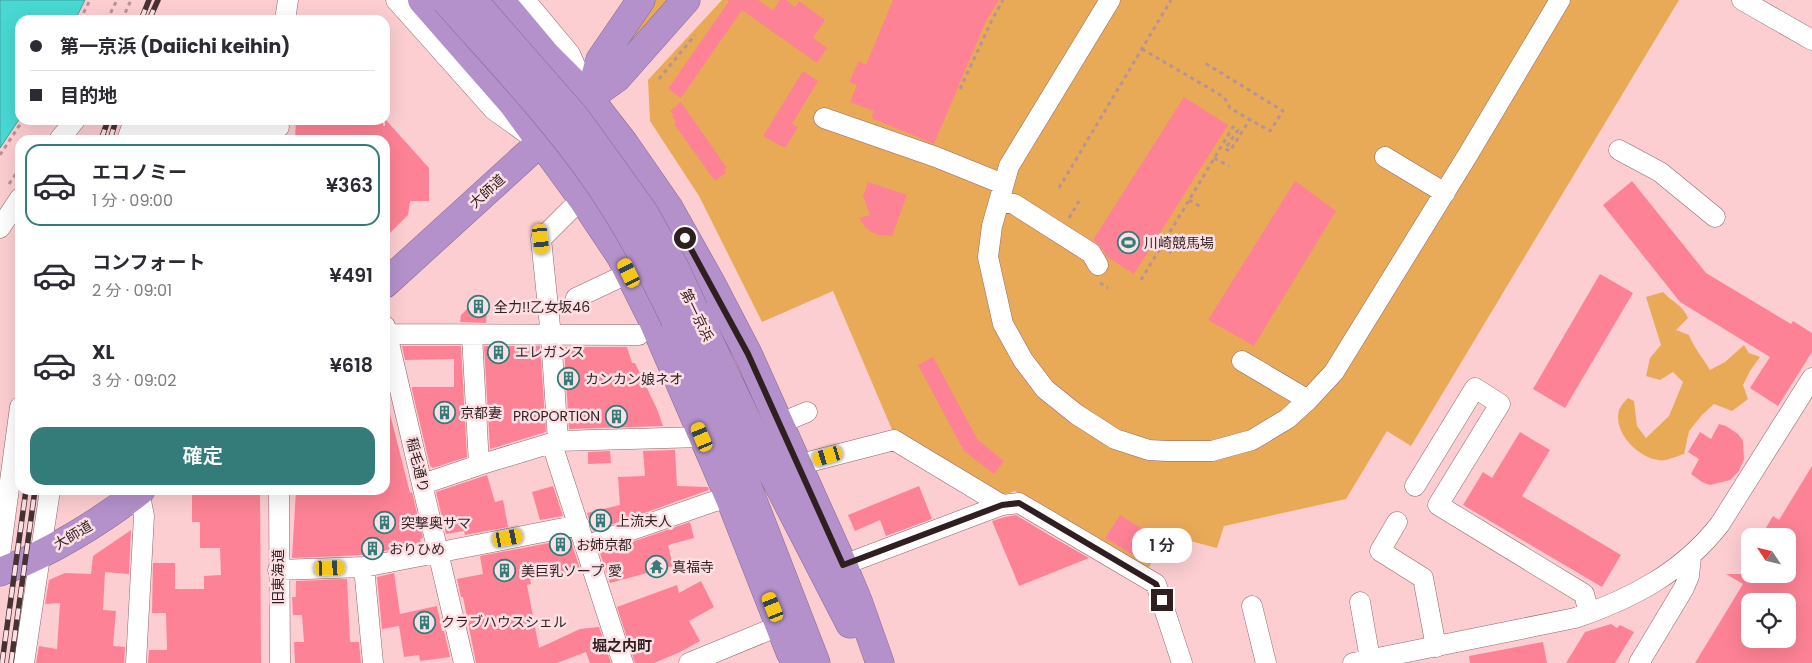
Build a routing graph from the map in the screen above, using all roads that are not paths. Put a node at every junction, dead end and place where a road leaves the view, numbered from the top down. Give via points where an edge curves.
1 (288, 0) edge
2 (396, 0) edge
3 (422, 0) edge
4 (445, 0) edge
5 (474, 0) edge
6 (500, 0) edge
7 (525, 0) edge
8 (641, 0) edge
9 (686, 0) edge
10 (1110, 0) edge
11 (1560, 0) edge
12 (1742, 0) edge
13 (286, 15) edge
14 (1812, 40) edge
15 (589, 98) junction
16 (824, 118) dead end
17 (71, 125) edge
18 (279, 129) edge
19 (63, 135) edge
20 (129, 135) edge
21 (541, 144) junction
22 (1619, 150) dead end
23 (1385, 157) dead end
24 (1001, 192) junction
25 (1445, 193) junction
26 (583, 200) junction
27 (15, 206) edge
28 (1715, 217) dead end
29 (0, 228) edge
30 (1098, 265) dead end
31 (629, 273) junction
32 (390, 280) edge
33 (576, 298) dead end
34 (685, 314) junction
35 (390, 330) edge
36 (472, 335) junction
37 (639, 335) dead end
38 (551, 336) junction
39 (390, 347) edge
40 (1242, 361) dead end
41 (1812, 378) edge
42 (1308, 400) junction
43 (806, 412) dead end
44 (778, 424) junction
45 (15, 430) edge
46 (702, 437) junction
47 (555, 443) junction
48 (479, 465) junction
49 (796, 465) junction
50 (5, 475) edge
51 (423, 484) junction
52 (1415, 486) dead end
53 (49, 495) edge
54 (134, 495) edge
55 (141, 495) edge
56 (279, 495) edge
57 (730, 499) junction
58 (1002, 505) junction
59 (1397, 522) dead end
60 (578, 525) junction
61 (585, 546) junction
62 (438, 552) junction
63 (0, 555) edge
64 (40, 555) junction
65 (1691, 557) junction
66 (843, 565) junction
67 (364, 567) junction
68 (278, 570) junction
69 (0, 572) edge
70 (1360, 602) dead end
71 (1252, 606) dead end
72 (1589, 613) junction
73 (781, 625) junction
74 (1436, 647) junction
75 (1371, 661) edge
76 (1185, 662) edge
77 (24, 663) edge
78 (136, 663) edge
79 (280, 663) edge
80 (373, 663) edge
81 (464, 663) edge
82 (624, 663) edge
83 (689, 663) edge
84 (797, 663) edge
85 (816, 663) edge
86 (870, 663) edge
87 (880, 663) edge
88 (1266, 663) edge
89 (1638, 663) edge

1 - 13 street
2 - 21 street via 494,110
3 - 21 highway via 513,104
4 - 34 highway, 第一京浜, bridge via 561,132
5 - 34 highway, 第一京浜, bridge via 576,118 645,214 675,268
6 - 15 highway via 547,56
7 - 15 street via 570,54
8 - 15 highway via 600,60
9 - 15 highway, 大師道 via 617,78
10 - 24 street via 1009,166
11 - 25 street
12 - 14 street
15 - 21 highway, 大師道
15 - 44 highway via 668,208 748,354
16 - 24 street via 936,157
17 - 19 street
18 - 20 street via 132,126
21 - 26 highway
21 - 32 highway, 大師道
22 - 28 street via 1660,172
23 - 25 street
24 - 30 street via 1014,204 1091,253
24 - 42 street via 988,257 1003,324 1023,360 1045,389 1076,414 1115,439 1149,450 1212,451 1252,440 1287,419
25 - 42 street via 1334,372
26 - 31 highway
26 - 38 street via 541,239
27 - 29 street
31 - 33 street
31 - 46 highway
34 - 85 highway, 第一京浜
34 - 86 highway, 第一京浜 via 769,467
35 - 36 street
36 - 38 street
36 - 48 street
37 - 38 street
38 - 47 street
39 - 51 street, 稲毛通り
40 - 42 street
41 - 65 street via 1720,524
43 - 44 street
44 - 49 highway
45 - 50 street
46 - 47 street
46 - 57 highway
47 - 48 street
47 - 60 street
48 - 51 street
49 - 58 street via 894,440
49 - 66 highway
50 - 63 street
51 - 62 street, 稲毛通り
52 - 72 street via 1475,388 1500,404 1438,505 1584,594
53 - 64 street
54 - 64 highway, 大師道
55 - 78 street via 144,516
56 - 68 street, 旧東海道
57 - 61 street via 715,501
57 - 73 highway
58 - 66 street
58 - 76 street via 1019,503 1156,584
59 - 74 street via 1380,551 1423,578
60 - 61 street
60 - 62 street
61 - 82 street
62 - 67 street
62 - 81 street, 稲毛通り
64 - 69 highway, 大師道
64 - 77 street
65 - 72 street via 1637,593
65 - 89 street via 1684,588
66 - 87 highway
67 - 68 street
67 - 80 street
68 - 79 street, 旧東海道
70 - 75 street
71 - 88 street
72 - 74 street
73 - 83 street
73 - 84 highway
74 - 75 street

